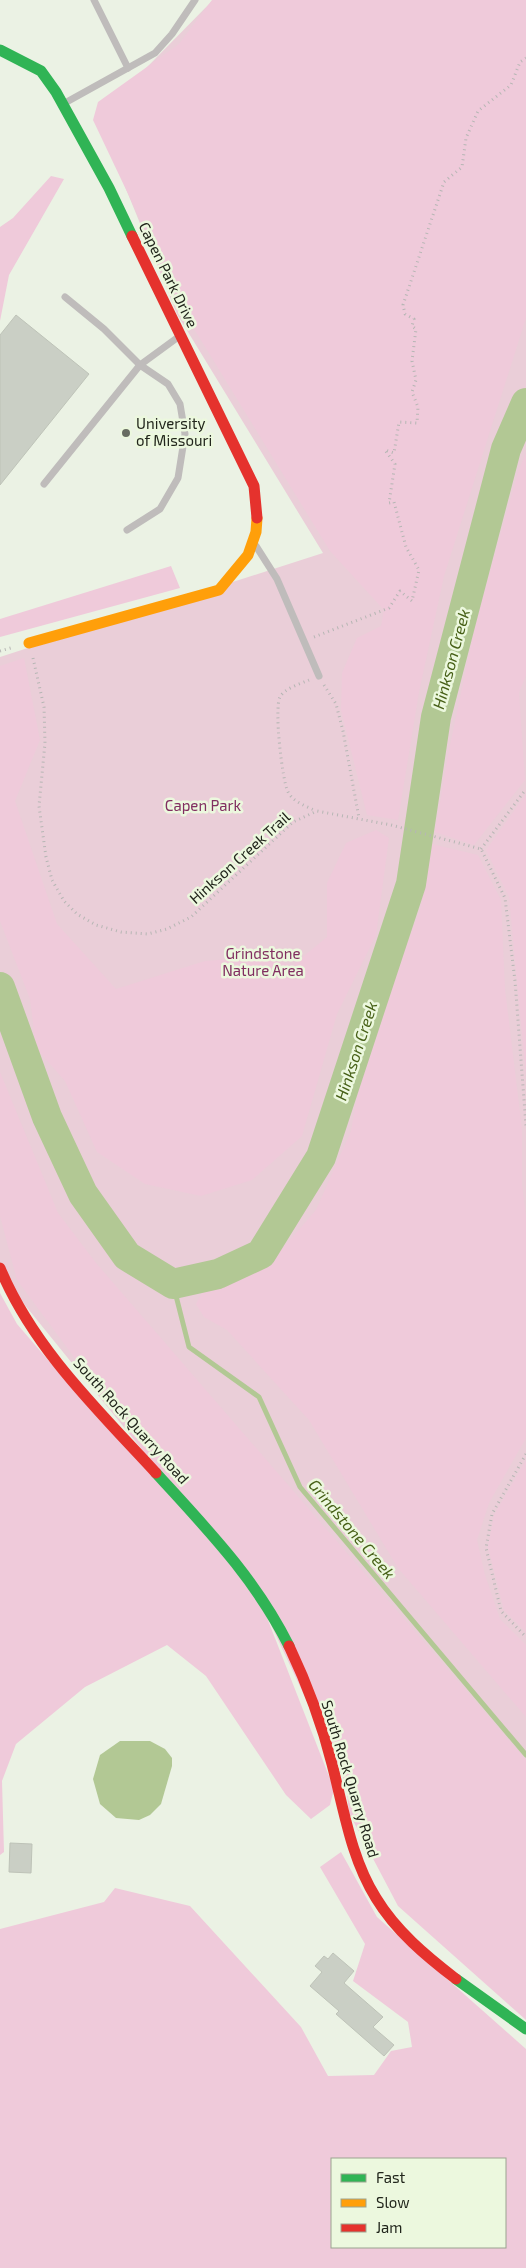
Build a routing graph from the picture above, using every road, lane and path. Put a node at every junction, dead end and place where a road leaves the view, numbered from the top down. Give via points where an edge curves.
1 (94, 0) edge
2 (195, 0) edge
3 (0, 50) edge
4 (526, 58) edge
5 (128, 68) junction
6 (63, 104) junction
7 (66, 297) dead end
8 (181, 335) junction
9 (140, 365) junction
10 (44, 484) dead end
11 (127, 530) dead end
12 (255, 544) junction
13 (304, 642) junction
14 (29, 643) junction
15 (0, 651) edge
16 (319, 676) junction
17 (526, 789) edge
18 (317, 811) junction
19 (359, 818) junction
20 (481, 849) junction
21 (526, 1126) edge
22 (0, 1268) edge
23 (526, 1454) edge
24 (526, 1637) edge
25 (526, 2029) edge

1 - 5 lane
2 - 5 lane via 155,53
3 - 6 street, Capen Park Drive via 40,70
4 - 13 path via 520,62 511,85 478,111 466,138 462,167 444,182 403,305 405,314 414,320 412,326 416,329 412,361 416,380 412,392 418,407 417,424 399,422 394,453 385,450 395,464 389,503 394,502 406,547 419,570 412,601 400,591 389,608
5 - 6 lane
6 - 8 street, Capen Park Drive via 109,188
7 - 9 lane
8 - 9 lane
8 - 12 street, Capen Park Drive via 254,486 258,513
9 - 10 lane
9 - 11 lane via 168,384 180,404 185,434 178,478 160,509
12 - 13 lane via 277,579
12 - 14 street via 240,569 219,590
13 - 16 lane
14 - 15 path
14 - 18 path, Hinkson Creek Trail via 44,707 45,742 39,806 46,857 52,880 64,901 77,914 96,925 121,932 148,934 167,929 191,917 293,822
16 - 18 path via 292,687 280,696 276,708 287,791 294,800
16 - 19 path via 336,704
17 - 20 path
18 - 19 path
19 - 20 path
20 - 21 path via 505,898
22 - 25 street, South Rock Quarry Road via 8,1291 70,1377 213,1535 262,1598 297,1665 326,1741 355,1855 389,1917 415,1944
23 - 24 path via 492,1514 486,1548 502,1611

